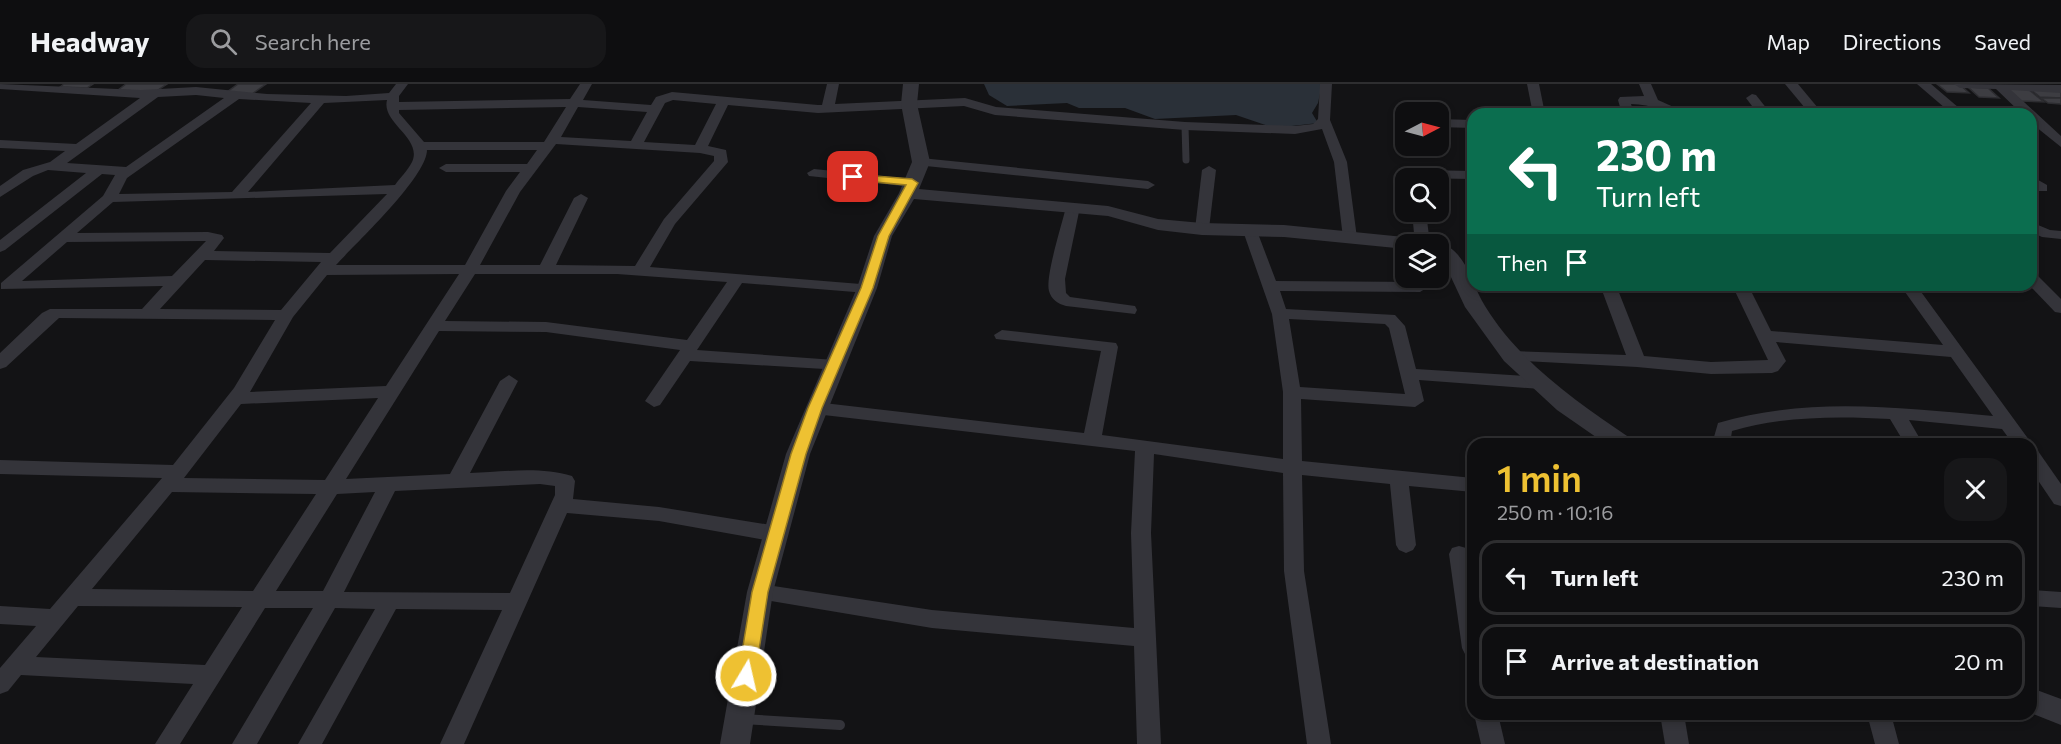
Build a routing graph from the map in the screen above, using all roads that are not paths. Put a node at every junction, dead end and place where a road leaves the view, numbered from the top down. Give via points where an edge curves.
1 (176, 84) edge
2 (586, 84) edge
3 (833, 84) edge
4 (1326, 84) edge
5 (1533, 84) edge
6 (1645, 84) edge
7 (1791, 84) edge
8 (1923, 84) edge
9 (1960, 84) edge
10 (0, 85) edge
11 (1999, 86) junction
12 (92, 87) edge
13 (2061, 89) edge
14 (160, 93) junction
15 (910, 94) edge
16 (236, 95) junction
17 (395, 95) edge
18 (1752, 98) dead end
19 (321, 99) junction
20 (1648, 100) junction
21 (724, 101) junction
22 (576, 103) junction
23 (1538, 108) edge
24 (1626, 108) edge
25 (1668, 108) edge
26 (1760, 108) edge
27 (1811, 108) edge
28 (1953, 108) edge
29 (2023, 108) edge
30 (655, 109) junction
31 (828, 109) junction
32 (1324, 120) junction
33 (2037, 121) edge
34 (1449, 123) edge
35 (1467, 124) edge
36 (1185, 126) junction
37 (549, 143) junction
38 (2061, 143) edge
39 (0, 144) edge
40 (635, 145) junction
41 (420, 146) junction
42 (79, 148) junction
43 (700, 149) junction
44 (1186, 160) dead end
45 (921, 162) junction
46 (54, 166) junction
47 (101, 168) junction
48 (446, 168) dead end
49 (530, 168) junction
50 (1209, 171) dead end
51 (814, 173) dead end
52 (125, 174) junction
53 (1449, 175) edge
54 (1467, 176) edge
55 (1148, 185) dead end
56 (910, 188) junction
57 (399, 189) junction
58 (0, 193) edge
59 (236, 196) junction
60 (110, 198) junction
61 (581, 198) dead end
62 (1073, 207) junction
63 (1202, 229) junction
64 (2037, 229) edge
65 (1250, 231) junction
66 (2061, 235) edge
67 (61, 238) junction
68 (1350, 238) junction
69 (1395, 242) edge
70 (0, 247) edge
71 (203, 255) junction
72 (1449, 256) edge
73 (328, 264) junction
74 (471, 269) junction
75 (546, 269) junction
76 (640, 271) junction
77 (737, 279) junction
78 (178, 281) junction
79 (2037, 284) edge
80 (1270, 286) junction
81 (1395, 287) edge
82 (867, 288) junction
83 (1467, 290) edge
84 (1467, 291) edge
85 (1610, 291) edge
86 (1743, 291) edge
87 (1912, 291) edge
88 (2061, 308) edge
89 (1129, 310) dead end
90 (146, 314) junction
91 (1280, 314) junction
92 (286, 315) junction
93 (433, 326) junction
94 (1002, 335) dead end
95 (1765, 336) junction
96 (690, 351) junction
97 (1958, 352) junction
98 (1512, 356) junction
99 (1637, 362) junction
100 (0, 363) edge
101 (835, 366) junction
102 (1409, 374) junction
103 (509, 381) dead end
104 (1541, 383) junction
105 (393, 392) junction
106 (1292, 392) junction
107 (236, 398) junction
108 (654, 401) dead end
109 (815, 408) junction
110 (1897, 415) junction
111 (2008, 423) junction
112 (1613, 438) edge
113 (1722, 438) edge
114 (1910, 438) edge
115 (2019, 438) edge
116 (1092, 440) junction
117 (1145, 446) junction
118 (2037, 465) edge
119 (0, 467) edge
120 (1292, 468) junction
121 (1399, 477) junction
122 (173, 478) junction
123 (456, 481) junction
124 (389, 484) junction
125 (1467, 484) edge
126 (331, 487) junction
127 (2061, 499) edge
128 (560, 505) junction
129 (777, 534) junction
130 (1406, 545) dead end
131 (1459, 554) dead end
132 (760, 592) junction
133 (72, 597) junction
134 (2037, 598) edge
135 (258, 600) junction
136 (329, 600) junction
137 (2061, 600) edge
138 (390, 601) junction
139 (515, 602) junction
140 (1467, 608) edge
141 (0, 615) edge
142 (55, 618) junction
143 (1145, 638) junction
144 (16, 665) junction
145 (210, 675) junction
146 (0, 684) edge
147 (2037, 702) edge
148 (2061, 712) edge
149 (739, 718) junction
150 (1487, 720) edge
151 (1673, 720) edge
152 (1881, 720) edge
153 (840, 725) dead end
154 (167, 744) edge
155 (244, 744) edge
156 (310, 744) edge
157 (452, 744) edge
158 (735, 744) edge
159 (1149, 744) edge
160 (1319, 744) edge
161 (1493, 744) edge
162 (1677, 744) edge
163 (1887, 744) edge

1 - 14 street
2 - 22 street
3 - 31 street
4 - 32 street
5 - 23 street
6 - 20 street via 1653,99
7 - 27 street
8 - 28 street
9 - 11 street
10 - 12 street
11 - 13 street
11 - 29 street
12 - 14 street
14 - 16 street
14 - 42 street
15 - 31 street
15 - 36 street via 995,111
15 - 45 street
16 - 19 street
16 - 52 street
17 - 19 street
17 - 22 street
17 - 41 street via 393,114
18 - 26 street
19 - 59 street
20 - 24 street via 1624,100
20 - 25 street
21 - 30 street via 668,96
21 - 31 street
21 - 43 street
22 - 30 street
22 - 37 street
30 - 40 street
32 - 36 street via 1317,127 1295,130
32 - 68 street via 1340,152
33 - 38 street
34 - 35 street
36 - 44 lane
37 - 40 street
37 - 41 street
37 - 49 street
39 - 42 street
40 - 43 street
41 - 57 street via 420,160
42 - 46 street
43 - 76 street via 722,153 721,162 669,222
45 - 55 street
45 - 56 street
46 - 47 street
46 - 58 street via 38,168
47 - 52 street via 122,170
47 - 70 street
48 - 49 street
49 - 74 street via 513,191
50 - 63 street
51 - 56 street
52 - 60 street
53 - 54 street
56 - 62 street
56 - 82 street via 883,236
57 - 59 street
57 - 73 street
59 - 60 street
60 - 67 street
61 - 75 street
62 - 63 street
62 - 89 street via 1057,279 1059,297
63 - 65 street
64 - 66 street
65 - 68 street
65 - 80 street
67 - 71 street via 215,237
67 - 78 street via 7,286
68 - 69 street
71 - 73 street
71 - 78 street
72 - 83 street
73 - 74 street
73 - 92 street
74 - 75 street
74 - 93 street
75 - 76 street
76 - 77 street
77 - 82 street
77 - 96 street
78 - 90 street
79 - 88 street
80 - 81 street
80 - 91 street
82 - 101 street
84 - 98 street
85 - 99 street
86 - 95 street
87 - 97 street
90 - 92 street
90 - 100 street via 54,314
91 - 102 street via 1389,319 1397,326
91 - 106 street
92 - 107 street
93 - 96 street via 546,327
93 - 105 street
94 - 116 street via 1110,347
95 - 97 street
95 - 99 street via 1777,361 1772,367 1711,368
96 - 101 street
96 - 108 street
97 - 111 street
98 - 99 street
98 - 104 street
101 - 109 street
102 - 104 street
102 - 106 street via 1414,400
103 - 123 street
104 - 112 street
105 - 107 street
105 - 126 street
106 - 120 street
107 - 122 street
109 - 116 street
109 - 129 street
110 - 111 street
110 - 113 street via 1834,412 1747,419 1724,427
110 - 114 street
111 - 115 street
116 - 117 street
117 - 120 street
117 - 143 street
118 - 127 street
119 - 122 street
120 - 121 street
120 - 160 street via 1294,571
121 - 125 street
121 - 130 street
122 - 126 street
122 - 133 street
123 - 124 street
123 - 128 street via 558,479 565,481 567,487
124 - 126 street
124 - 136 street
126 - 135 street
128 - 129 street via 649,513
128 - 139 street
129 - 132 street
131 - 140 street
132 - 143 street via 932,619
132 - 149 street
133 - 135 street
133 - 142 street
134 - 137 street
135 - 136 street
135 - 145 street
136 - 138 street
136 - 155 street
138 - 139 street
138 - 156 street
139 - 157 street
141 - 142 street
142 - 144 street
143 - 159 street
144 - 145 street
144 - 146 street
145 - 154 street
147 - 148 street
149 - 153 lane
149 - 158 street
150 - 161 street
151 - 162 street
152 - 163 street

